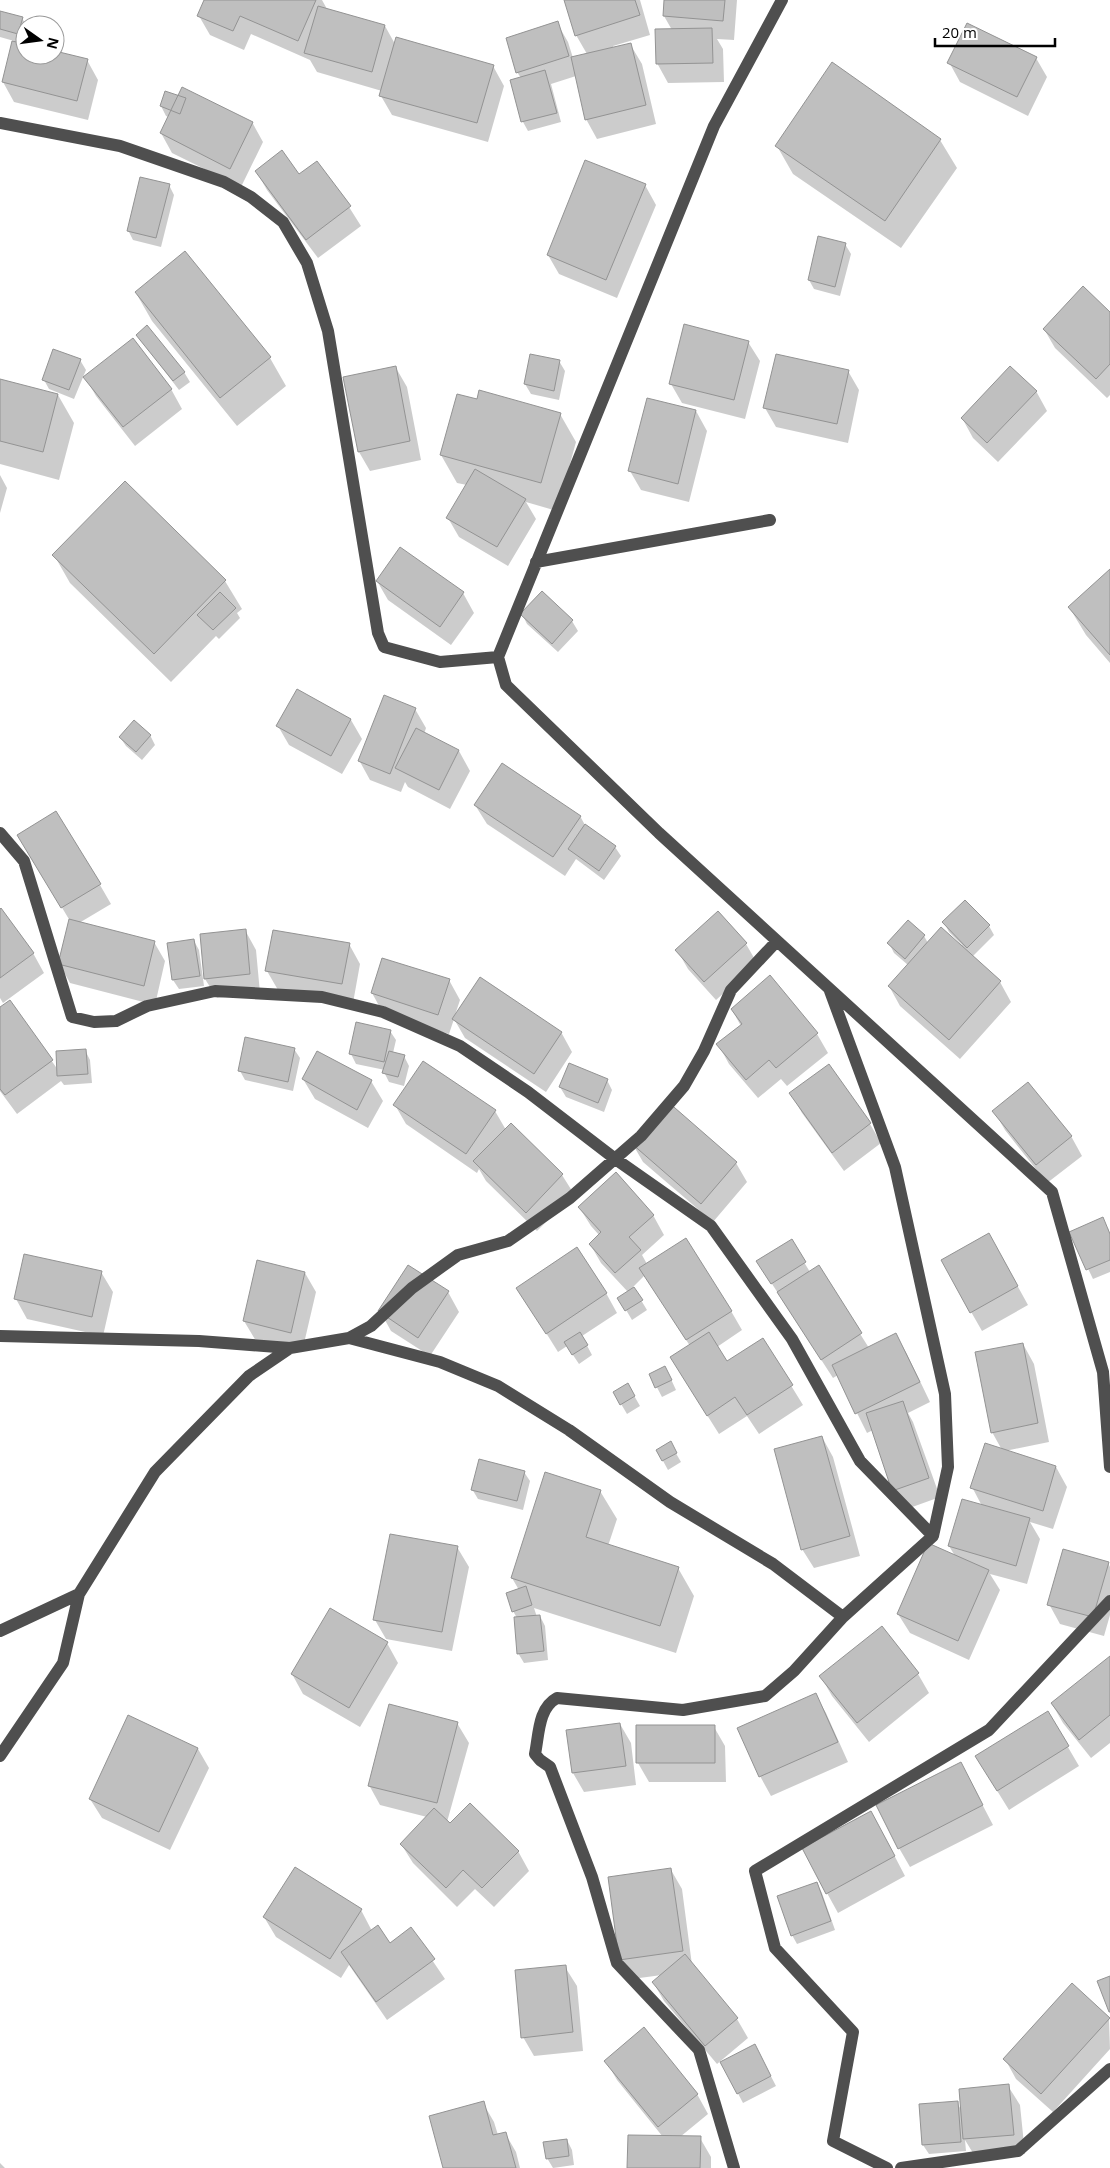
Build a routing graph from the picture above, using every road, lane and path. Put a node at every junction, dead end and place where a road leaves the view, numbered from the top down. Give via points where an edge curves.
1 (782, 0) edge
2 (0, 123) edge
3 (770, 520) dead end
4 (536, 562) junction
5 (498, 657) junction
6 (0, 833) edge
7 (777, 941) junction
8 (830, 989) junction
9 (614, 1158) junction
10 (0, 1336) edge
11 (349, 1338) junction
12 (290, 1348) junction
13 (1110, 1467) edge
14 (933, 1536) junction
15 (78, 1594) junction
16 (1110, 1601) edge
17 (843, 1617) junction
18 (0, 1631) edge
19 (0, 1756) edge
20 (1110, 2069) edge
21 (734, 2168) edge
22 (887, 2168) edge
23 (901, 2168) edge

1 - 4 street via 714,126
2 - 5 street via 120,146 224,182 251,197 283,222 307,263 328,331 378,633 384,647 440,662
3 - 4 street
4 - 5 street
5 - 7 street via 506,685 659,833
6 - 9 street via 24,861 72,1017 94,1022 116,1021 147,1006 214,991 322,996 383,1012 460,1046 528,1092
7 - 8 street
7 - 9 street via 731,990 684,1086 641,1136
8 - 13 street via 1052,1192 1103,1372
8 - 14 street via 895,1167 945,1394 948,1467
9 - 11 street via 570,1198 508,1241 458,1255 412,1288 371,1326
9 - 14 street via 711,1226 792,1339 860,1461
10 - 12 street via 199,1341
11 - 12 street
11 - 17 street via 440,1362 498,1386 569,1430 670,1502 773,1564
12 - 15 street via 248,1376 155,1472
14 - 17 street
15 - 18 street
15 - 19 street via 63,1663
16 - 22 street via 989,1730 755,1871 775,1948 853,2032 833,2141
17 - 21 street via 765,1696 683,1710 557,1698 549,1702 543,1711 535,1754 550,1767 592,1877 617,1963 699,2050
20 - 23 street via 1018,2151

